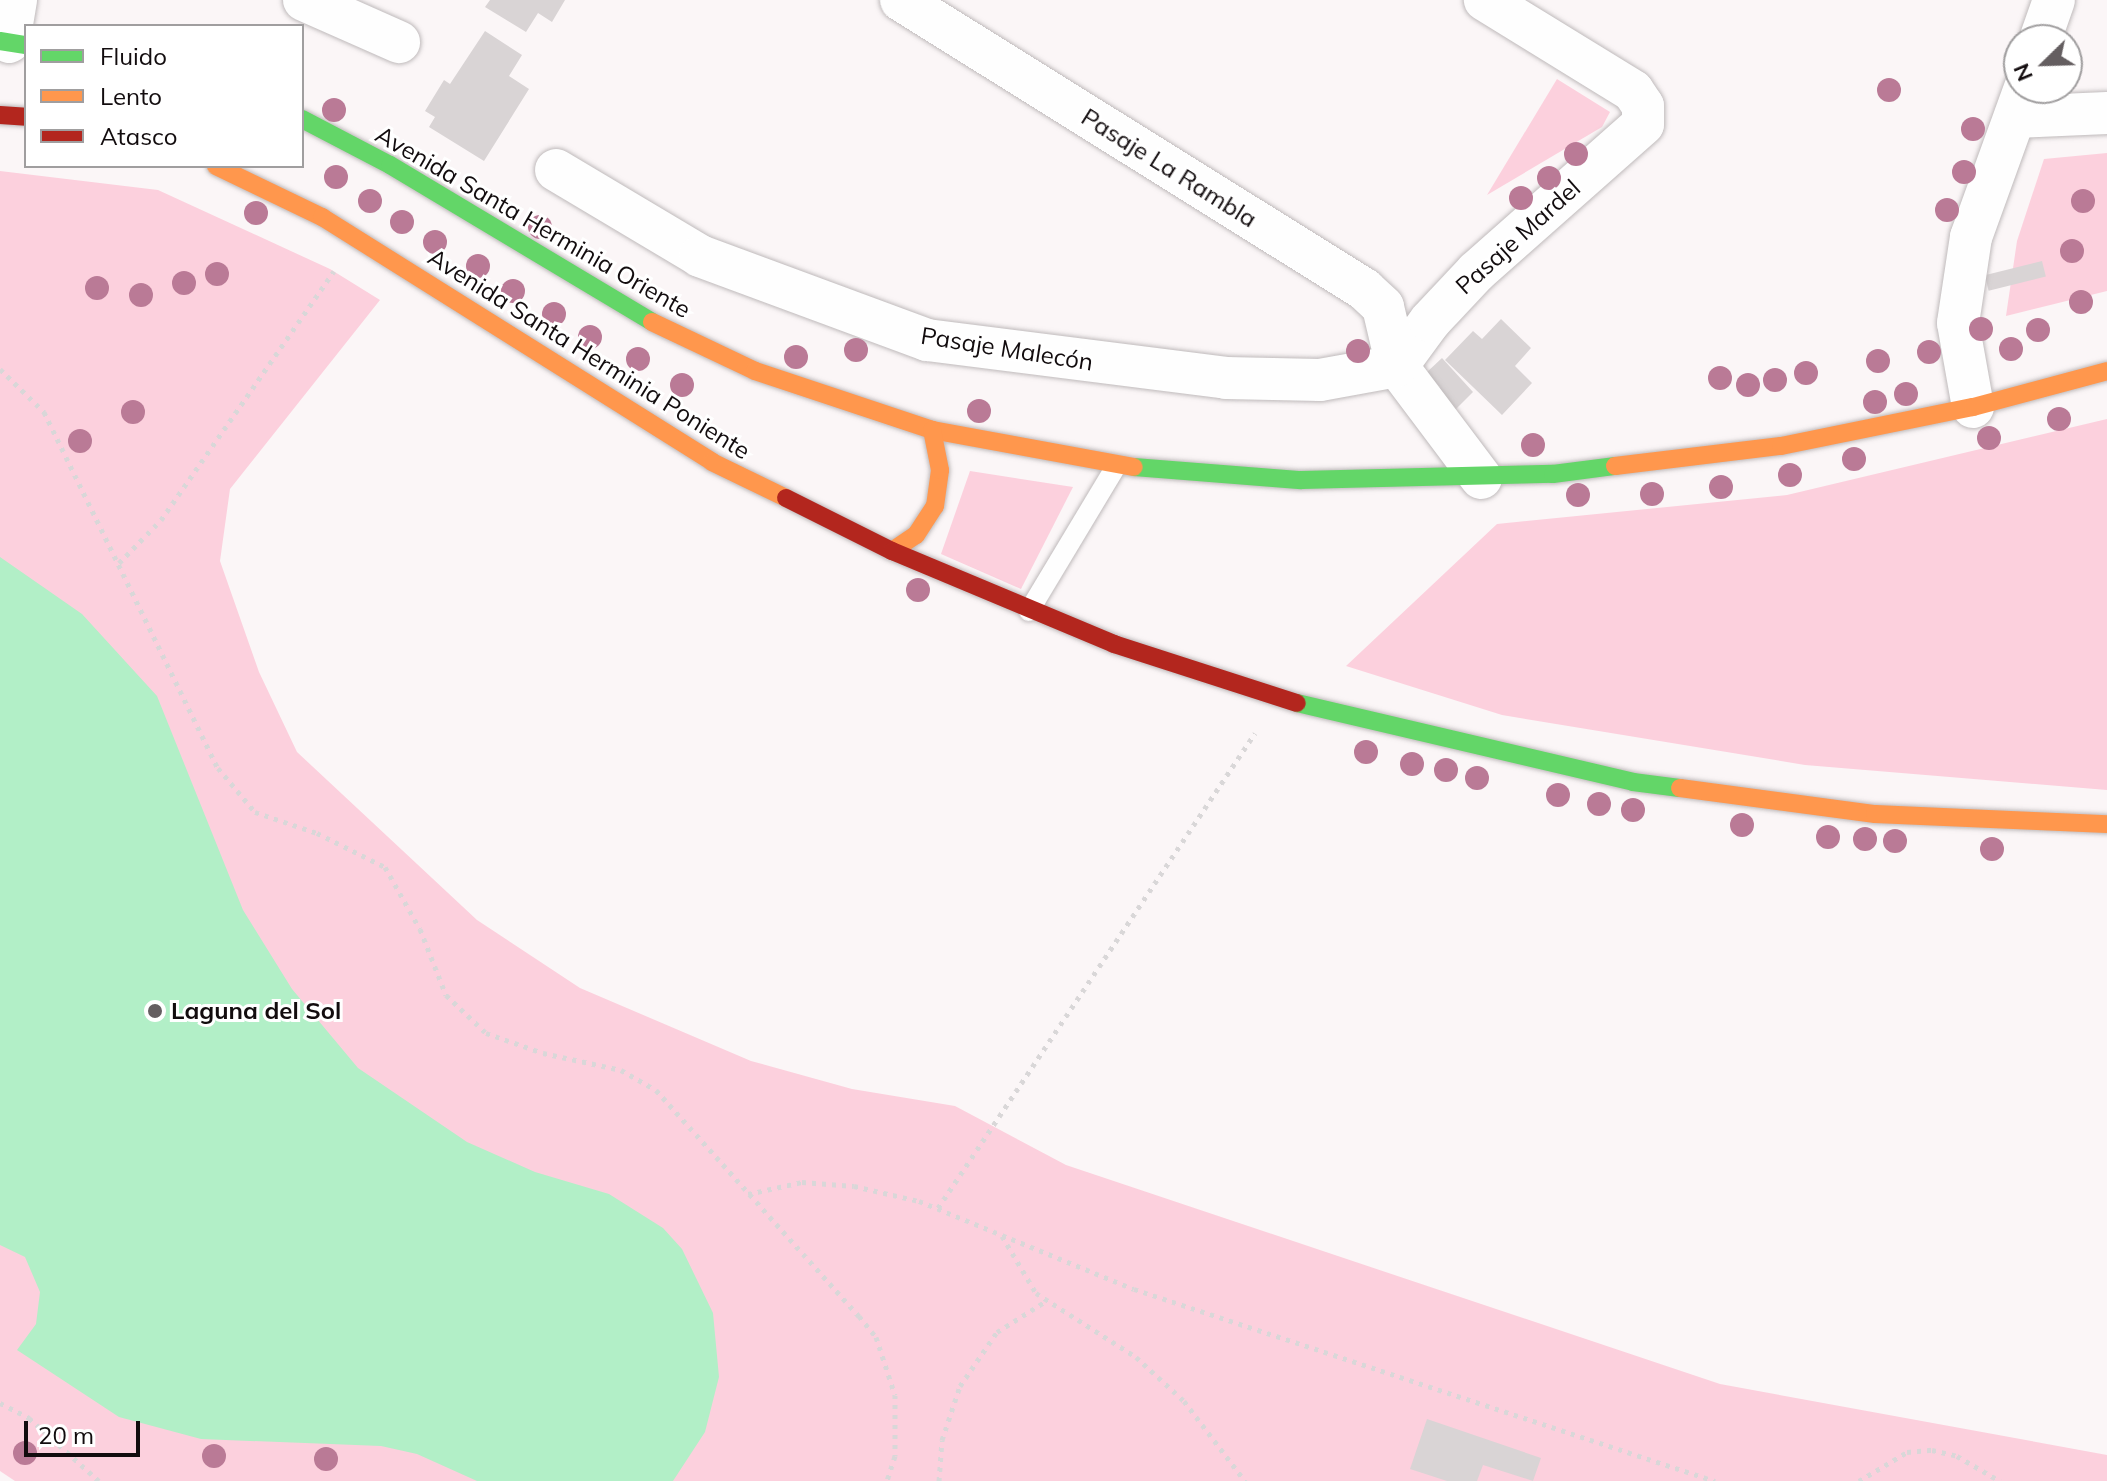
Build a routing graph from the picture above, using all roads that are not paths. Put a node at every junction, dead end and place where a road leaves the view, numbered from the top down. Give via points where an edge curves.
1 (16, 0) edge
2 (304, 0) edge
3 (901, 0) edge
4 (1485, 0) edge
5 (2054, 0) edge
6 (2046, 24) edge
7 (399, 42) dead end
8 (12, 43) edge
9 (2019, 104) edge
10 (2036, 104) edge
11 (2107, 113) edge
12 (0, 115) edge
13 (24, 117) edge
14 (304, 120) edge
15 (220, 168) edge
16 (556, 170) dead end
17 (1397, 366) junction
18 (2107, 371) edge
19 (1973, 407) junction
20 (932, 430) junction
21 (1116, 466) junction
22 (1481, 478) junction
23 (892, 551) junction
24 (1029, 611) junction
25 (2107, 824) edge

1 - 8 street
2 - 7 street
3 - 17 street, Pasaje La Rambla via 1364,289 1383,307
4 - 17 street, Pasaje Mardel via 1633,91 1645,116 1632,139 1476,272
5 - 6 street
9 - 19 street via 1971,237 1958,323
10 - 11 street
12 - 13 street
14 - 20 street, Avenida Santa Herminia Oriente via 390,165 616,304 687,340 814,395
15 - 23 street, Avenida Santa Herminia Poniente via 322,217 712,462
16 - 17 street, Pasaje Malecón via 700,256 927,340 1226,378 1320,380
17 - 22 street
18 - 19 street, Avenida Santa Herminia Oriente
19 - 22 street, Avenida Santa Herminia Oriente via 1781,446
20 - 21 street, Avenida Santa Herminia Oriente
20 - 23 street via 940,470 935,506 916,535
21 - 22 street, Avenida Santa Herminia Oriente via 1301,480
21 - 24 lane
23 - 24 street, Avenida Santa Herminia Poniente
24 - 25 street, Avenida Santa Herminia Poniente via 1306,706 1537,763 1875,814

